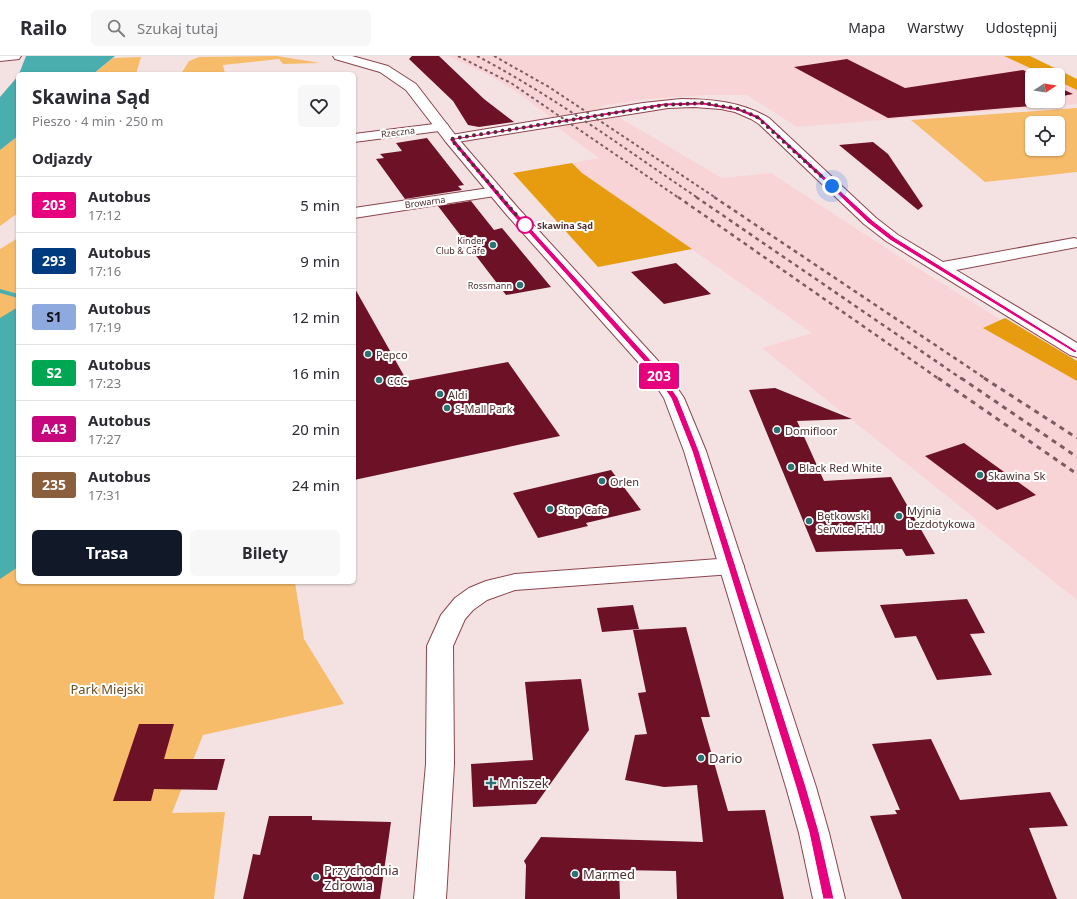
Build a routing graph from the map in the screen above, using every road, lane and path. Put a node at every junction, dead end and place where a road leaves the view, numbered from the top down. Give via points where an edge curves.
1 (15, 56) edge
2 (339, 56) edge
3 (0, 57) edge
4 (442, 127) junction
5 (356, 138) edge
6 (451, 139) junction
7 (496, 192) junction
8 (356, 213) edge
9 (1076, 244) edge
10 (939, 268) junction
11 (1077, 352) edge
12 (732, 566) junction
13 (430, 899) edge
14 (829, 899) edge

1 - 3 street
2 - 4 street via 376,66 404,80
4 - 5 street, Rzeczna
4 - 6 street
6 - 7 street
6 - 10 street via 664,105 703,103 739,109 764,121 874,225
7 - 8 street, Browarna
7 - 12 street via 606,313 665,383 683,418
9 - 10 street
10 - 11 street
12 - 13 street via 515,582 478,594 454,615 440,646 440,764
12 - 14 street via 801,787

